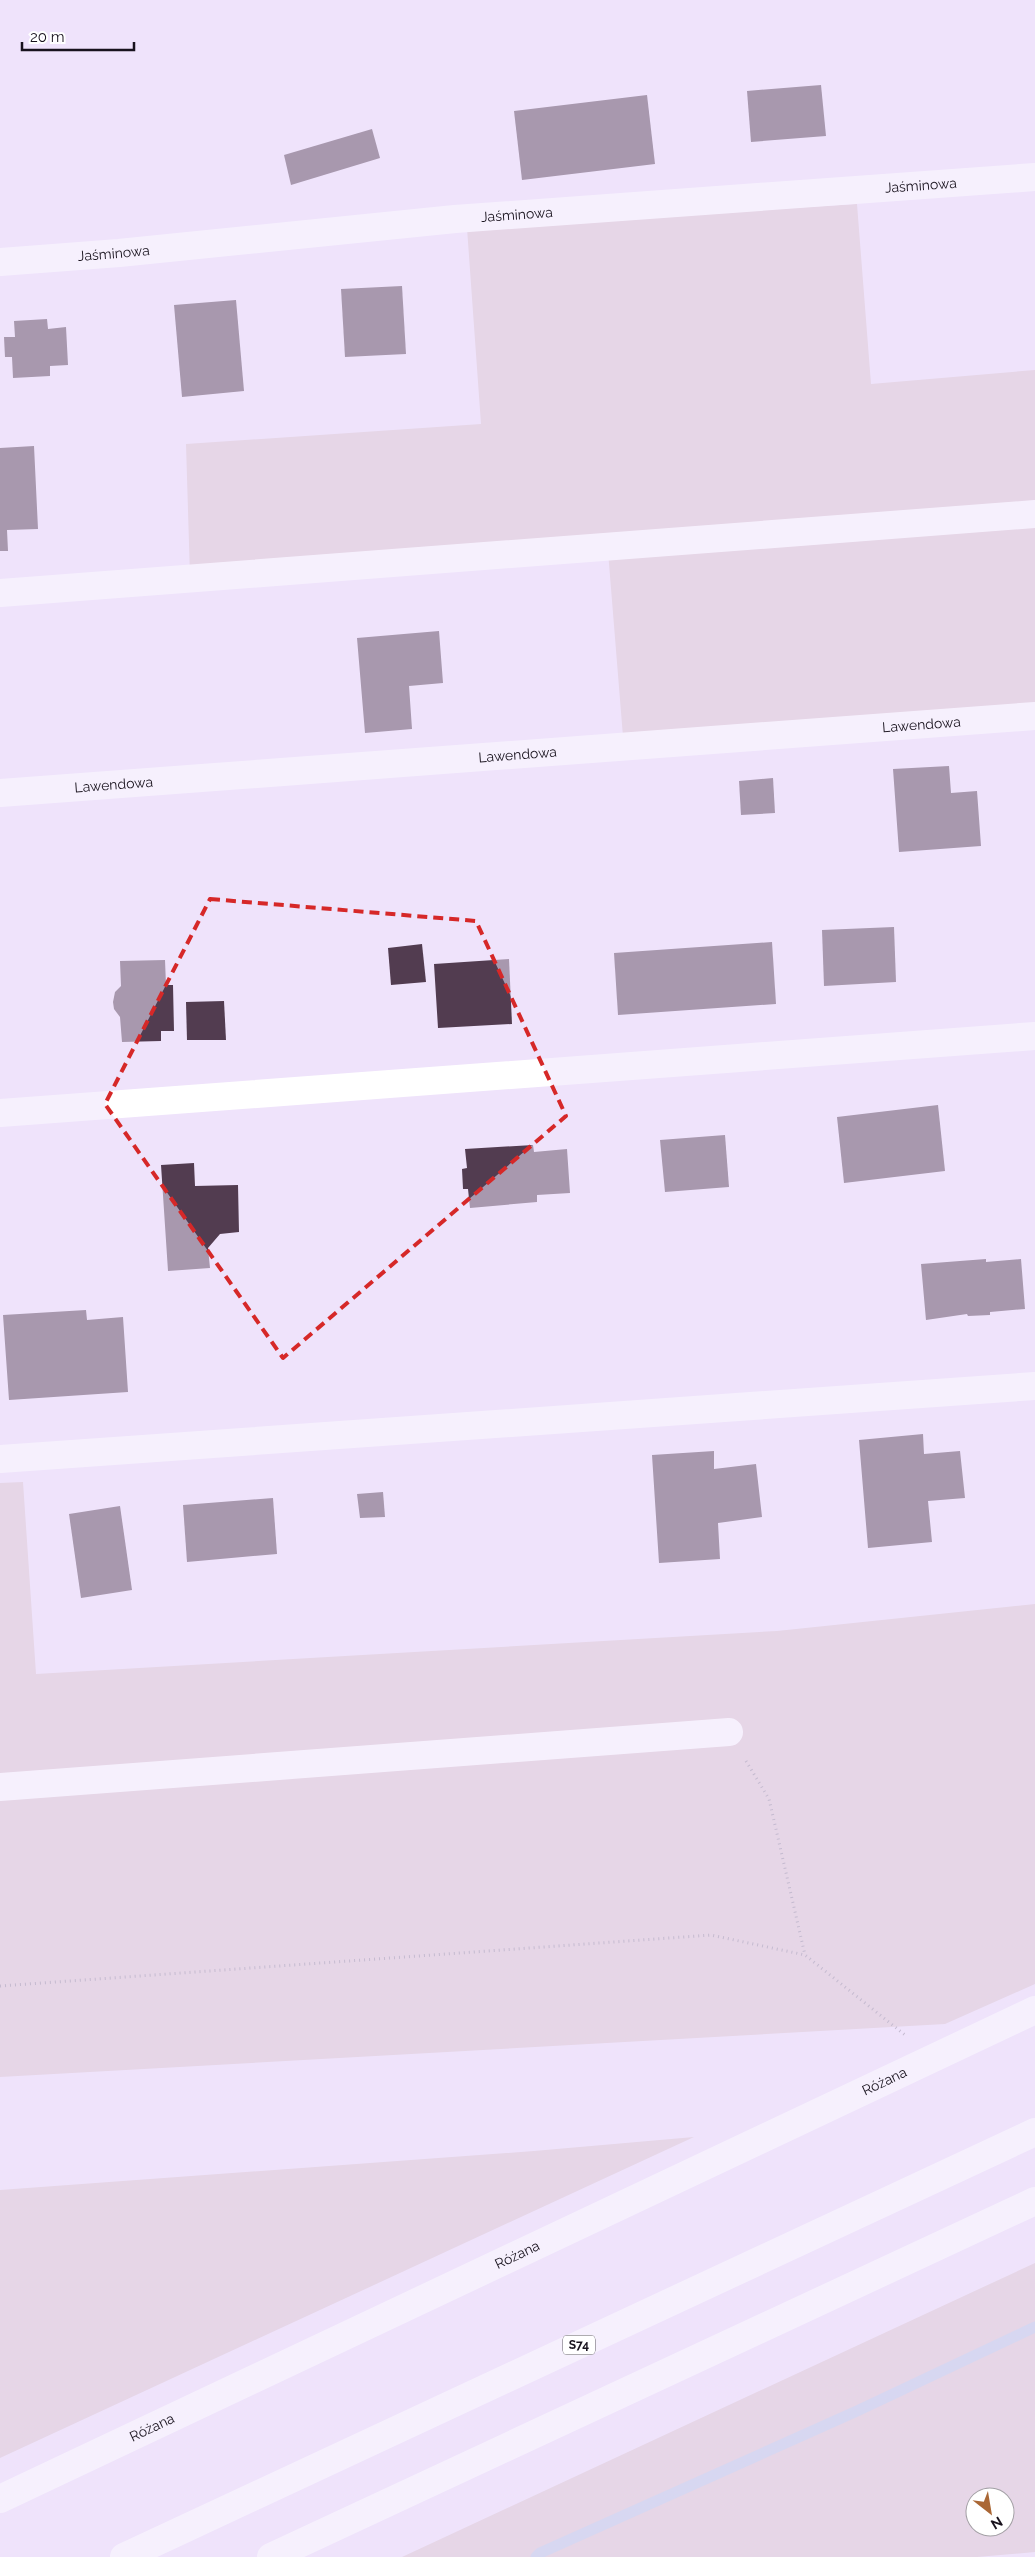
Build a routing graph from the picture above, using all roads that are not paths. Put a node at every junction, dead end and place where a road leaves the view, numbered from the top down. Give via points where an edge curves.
1 (1035, 177) edge
2 (0, 262) edge
3 (1035, 514) edge
4 (0, 593) edge
5 (1035, 716) edge
6 (0, 793) edge
7 (1035, 1036) edge
8 (0, 1113) edge
9 (1035, 1386) edge
10 (0, 1459) edge
11 (729, 1732) road end
12 (0, 1787) edge
13 (1035, 2010) edge
14 (1035, 2132) edge
15 (1035, 2201) edge
16 (0, 2499) edge
17 (124, 2557) edge
18 (271, 2557) edge

1 - 2 main road, Jaśminowa via 455,219
3 - 4 main road
5 - 6 main road, Lawendowa
7 - 8 main road
9 - 10 main road
11 - 12 main road
13 - 16 main road, Różana
14 - 17 main road, S74
15 - 18 main road

